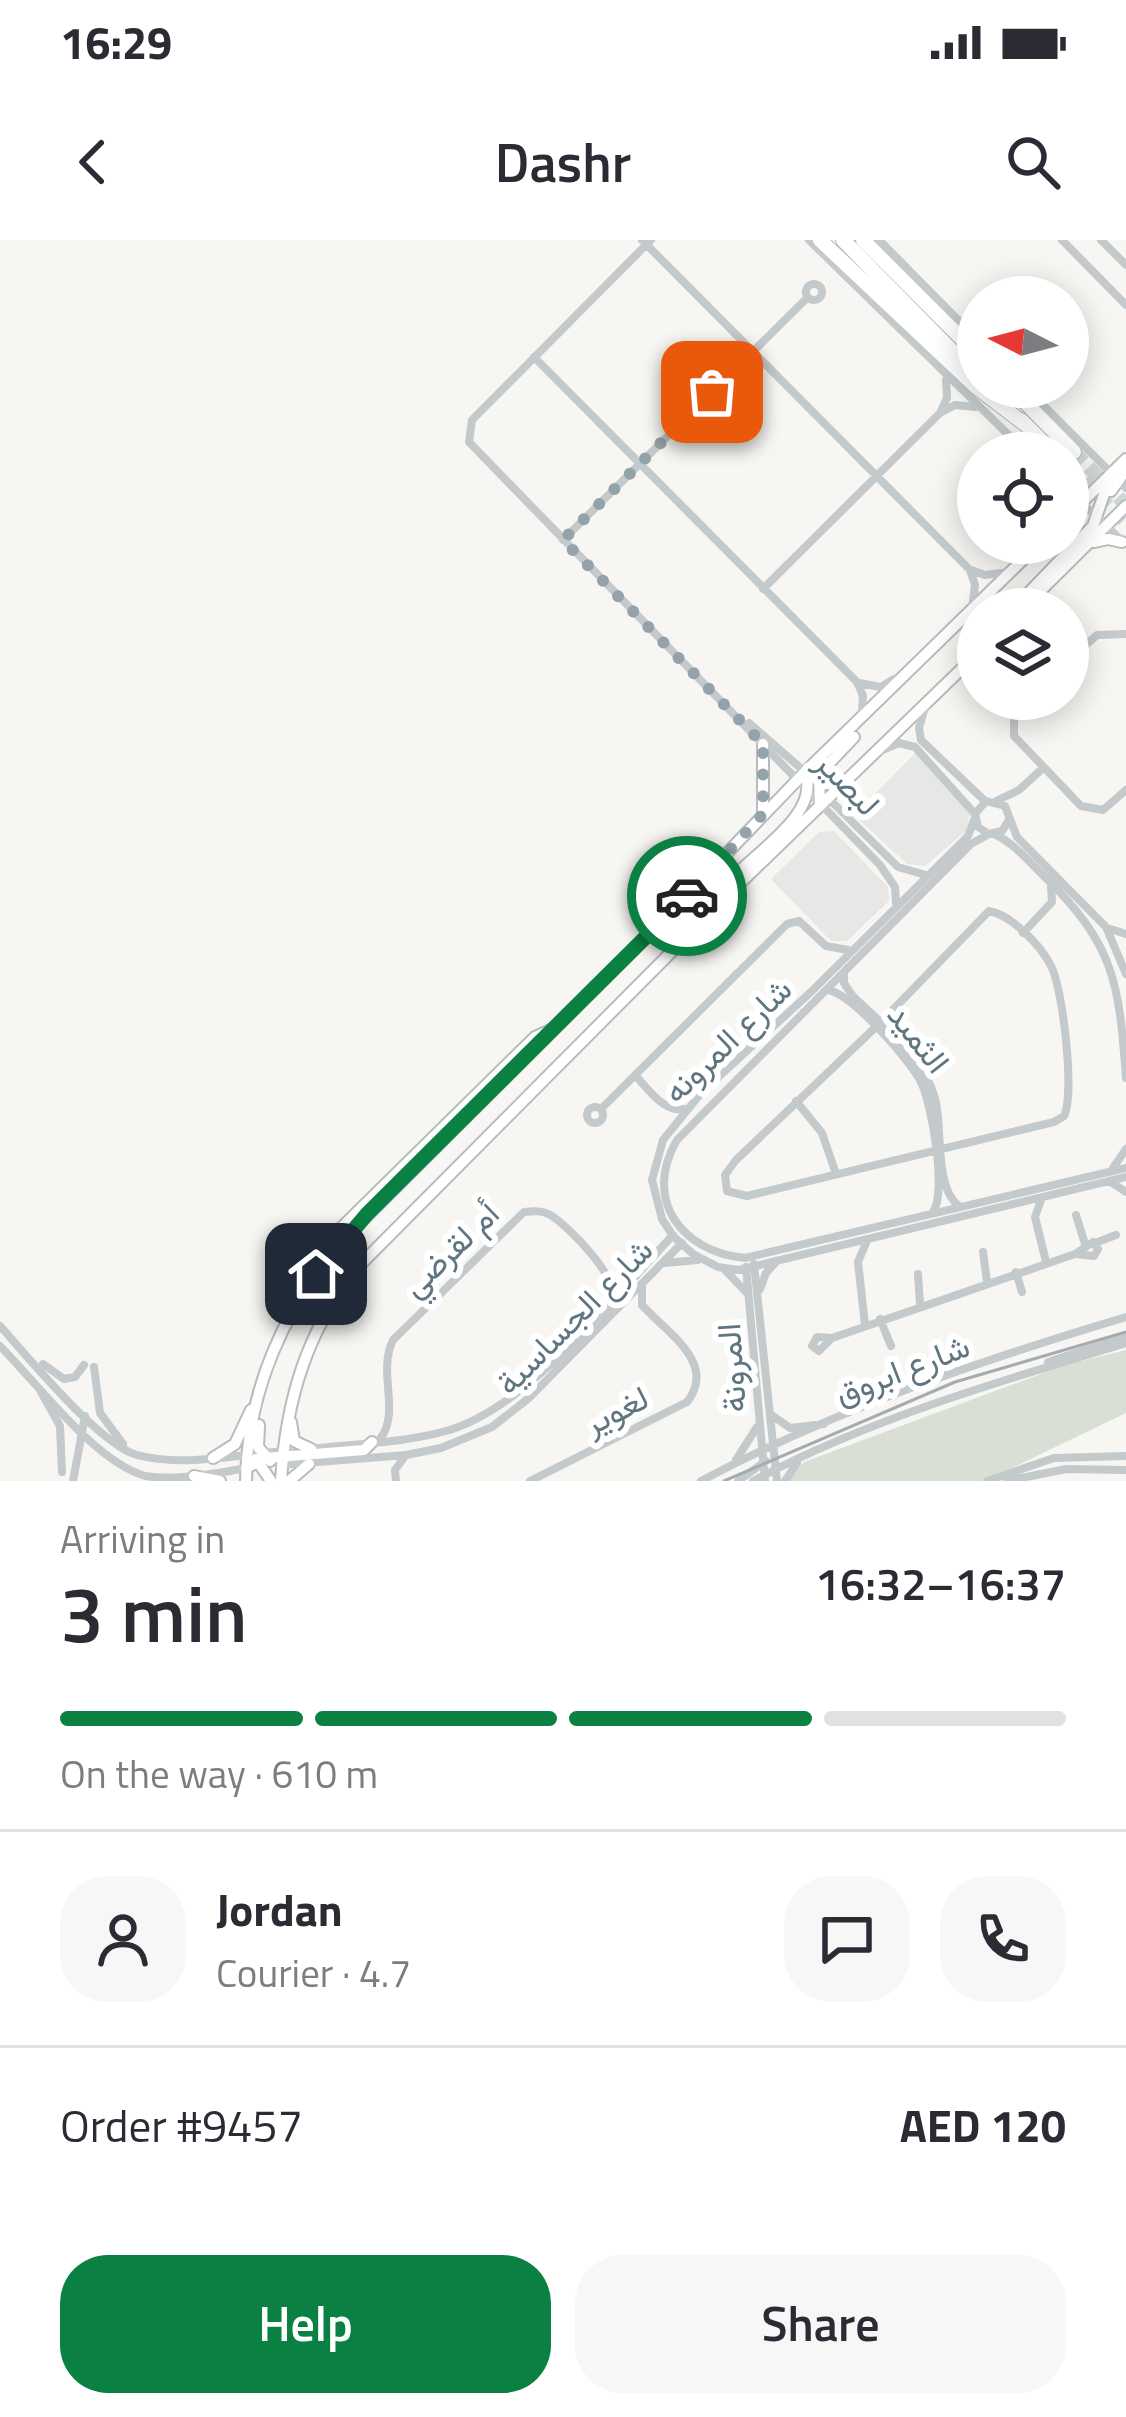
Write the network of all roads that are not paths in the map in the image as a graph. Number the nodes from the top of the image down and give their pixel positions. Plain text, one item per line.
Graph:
1 (809, 240) edge
2 (820, 240) edge
3 (843, 240) edge
4 (863, 240) edge
5 (879, 240) edge
6 (1062, 240) edge
7 (1101, 240) edge
8 (647, 242) edge
9 (1124, 262) edge
10 (808, 297) dead end
11 (1126, 304) edge
12 (957, 319) edge
13 (957, 334) edge
14 (753, 352) junction
15 (957, 356) edge
16 (534, 357) junction
17 (945, 376) junction
18 (957, 388) edge
19 (957, 405) edge
20 (977, 408) edge
21 (1009, 408) edge
22 (1031, 408) edge
23 (1046, 408) edge
24 (940, 412) junction
25 (1026, 425) junction
26 (1004, 432) edge
27 (1033, 432) edge
28 (1054, 432) edge
29 (1126, 459) edge
30 (640, 464) junction
31 (876, 476) junction
32 (1120, 478) edge
33 (1089, 498) edge
34 (1107, 498) junction
35 (1089, 501) edge
36 (1126, 505) edge
37 (1089, 509) edge
38 (1102, 521) junction
39 (563, 540) junction
40 (1089, 541) edge
41 (1124, 544) edge
42 (1089, 545) edge
43 (1018, 564) edge
44 (1068, 564) edge
45 (970, 570) junction
46 (1010, 572) junction
47 (975, 588) edge
48 (994, 588) edge
49 (1041, 588) edge
50 (1043, 588) edge
51 (763, 589) junction
52 (957, 624) edge
53 (1126, 634) edge
54 (1089, 642) edge
55 (914, 667) junction
56 (957, 674) edge
57 (857, 682) junction
58 (926, 706) junction
59 (738, 716) junction
60 (1014, 720) edge
61 (860, 721) junction
62 (763, 744) junction
63 (873, 753) junction
64 (1043, 768) junction
65 (801, 776) junction
66 (813, 789) junction
67 (1019, 790) junction
68 (1126, 790) edge
69 (991, 801) junction
70 (824, 802) junction
71 (763, 814) junction
72 (975, 816) junction
73 (1009, 818) junction
74 (992, 834) junction
75 (927, 875) junction
76 (1051, 883) junction
77 (733, 890) junction
78 (896, 904) junction
79 (1075, 909) junction
80 (1047, 910) junction
81 (1106, 927) junction
82 (1023, 933) junction
83 (1126, 939) edge
84 (826, 946) junction
85 (854, 947) junction
86 (1122, 958) junction
87 (830, 972) junction
88 (844, 972) junction
89 (1126, 974) edge
90 (827, 990) junction
91 (878, 1026) junction
92 (1125, 1068) edge
93 (635, 1075) junction
94 (796, 1101) junction
95 (665, 1106) junction
96 (692, 1106) junction
97 (601, 1109) dead end
98 (668, 1132) junction
99 (1126, 1149) edge
100 (939, 1150) junction
101 (1126, 1168) edge
102 (836, 1174) junction
103 (1108, 1176) junction
104 (1126, 1177) edge
105 (1126, 1192) edge
106 (1043, 1196) junction
107 (1010, 1203) junction
108 (961, 1207) junction
109 (930, 1214) junction
110 (1076, 1215) dead end
111 (662, 1219) junction
112 (1036, 1222) junction
113 (1116, 1234) dead end
114 (680, 1237) junction
115 (867, 1242) junction
116 (837, 1248) junction
117 (1096, 1248) junction
118 (660, 1250) junction
119 (983, 1252) dead end
120 (1075, 1254) junction
121 (704, 1260) junction
122 (778, 1260) junction
123 (858, 1262) junction
124 (1046, 1262) junction
125 (664, 1263) junction
126 (750, 1263) junction
127 (718, 1267) junction
128 (1016, 1272) junction
129 (609, 1274) junction
130 (917, 1274) dead end
131 (639, 1281) junction
132 (987, 1282) junction
133 (1022, 1292) dead end
134 (754, 1297) junction
135 (920, 1304) junction
136 (614, 1306) junction
137 (646, 1310) junction
138 (1125, 1317) edge
139 (880, 1319) junction
140 (866, 1325) junction
141 (0, 1326) edge
142 (832, 1338) dead end
143 (1123, 1343) edge
144 (0, 1346) edge
145 (891, 1346) dead end
146 (28, 1356) junction
147 (267, 1369) junction
148 (37, 1383) junction
149 (258, 1396) junction
150 (77, 1408) junction
151 (289, 1408) junction
152 (770, 1412) junction
153 (848, 1415) junction
154 (86, 1416) junction
155 (759, 1420) junction
156 (390, 1424) junction
157 (826, 1424) junction
158 (77, 1426) junction
159 (410, 1438) junction
160 (375, 1442) junction
161 (311, 1449) junction
162 (106, 1452) junction
163 (762, 1452) junction
164 (774, 1452) junction
165 (133, 1454) junction
166 (406, 1455) junction
167 (1126, 1456) edge
168 (212, 1457) junction
169 (283, 1458) junction
170 (372, 1459) junction
171 (800, 1460) junction
172 (255, 1463) edge
173 (309, 1464) junction
174 (733, 1464) junction
175 (75, 1468) junction
176 (776, 1469) junction
177 (1126, 1470) edge
178 (764, 1473) edge
179 (62, 1476) edge
180 (194, 1476) junction
181 (395, 1476) edge
182 (73, 1481) edge
183 (220, 1481) edge
184 (271, 1481) edge
185 (285, 1481) edge
186 (530, 1481) edge
187 (701, 1481) edge
188 (738, 1481) edge
189 (753, 1481) edge
190 (781, 1481) edge
191 (987, 1481) edge
192 (1007, 1481) edge

1 - 17 street
2 - 25 highway
3 - 15 highway
4 - 13 highway
5 - 12 street
6 - 11 street
7 - 9 street
8 - 14 street
8 - 16 street
10 - 14 street
14 - 30 street
14 - 31 street
16 - 30 street
16 - 39 street, لبصير
17 - 18 street
17 - 24 street
19 - 24 street
20 - 26 street
21 - 25 highway
22 - 28 highway
23 - 32 street
24 - 31 street
25 - 27 highway
29 - 32 main road
30 - 39 street
30 - 51 street
31 - 45 street
31 - 51 street
32 - 33 main road
32 - 34 main road
34 - 35 main road
34 - 36 main road
34 - 38 main road
36 - 38 main road
37 - 38 street
38 - 40 main road
38 - 41 street
38 - 49 main road
39 - 59 street, لبصير
41 - 42 main road
43 - 46 main road
44 - 50 main road
45 - 46 street
45 - 47 street
46 - 48 main road
51 - 57 street
52 - 55 main road
53 - 54 street
55 - 57 street
55 - 61 main road
55 - 66 main road
56 - 58 main road
57 - 61 street
58 - 63 main road
58 - 69 street
59 - 62 street, لبصير
59 - 65 street, لبصير
60 - 64 street
61 - 65 main road
62 - 65 street, لبصير
62 - 71 main road
63 - 70 main road
63 - 72 street
64 - 67 street
64 - 68 street
65 - 66 main road
65 - 71 main road
66 - 70 main road
66 - 77 main road
67 - 69 street
67 - 73 street
69 - 72 street
69 - 73 street
70 - 75 street, لبصير
70 - 77 main road
70 - 78 street, لبصير
71 - 147 main road
72 - 74 street
72 - 75 street, شارع المرونه
73 - 74 street
73 - 81 street
74 - 76 street
74 - 88 street, شارع المرونه
75 - 78 street, شارع المرونه
76 - 79 street
76 - 80 street
77 - 151 main road
78 - 85 street, شارع المرونه
79 - 80 street
79 - 92 street
80 - 82 street
81 - 83 street
81 - 86 street
82 - 91 street
82 - 100 street
83 - 86 street
84 - 85 street
84 - 87 street
84 - 93 street
85 - 87 street, شارع المرونه
86 - 89 street
87 - 96 street, شارع المرونه
88 - 90 street, شارع المرونه
88 - 91 street, الثميد
90 - 91 street, الثميد
90 - 114 street, شارع المرونه
91 - 94 street
91 - 100 street, الثميد
93 - 95 street
93 - 97 street
94 - 102 street
94 - 102 street
95 - 96 street
95 - 98 street
96 - 98 street, شارع المرونه
98 - 111 street, شارع المرونه
99 - 103 street
100 - 102 street
100 - 108 street, الثميد
100 - 109 street, الثميد
101 - 103 street, شارع المرونه
103 - 104 street, شارع المرونه
103 - 105 street
103 - 106 street, شارع المرونه
103 - 108 street, شارع المرونه
106 - 107 street, شارع المرونه
106 - 112 street
107 - 112 street
107 - 115 street, شارع المرونه
108 - 109 street, شارع المرونه
109 - 126 street, شارع المرونه
110 - 117 street
111 - 114 street, شارع المرونه
111 - 118 street
112 - 124 street
113 - 117 street
114 - 118 street, شارع الجساسية
114 - 121 street, شارع المرونه
114 - 125 street, شارع الجساسية
114 - 126 street
115 - 116 street, شارع المرونه
115 - 123 street
116 - 122 street, شارع المرونه
116 - 123 street
117 - 120 street
117 - 120 street
118 - 131 street, شارع الجساسية
119 - 132 street
120 - 124 street
121 - 125 street
121 - 127 street, شارع المرونه
122 - 126 street, شارع المرونه
122 - 134 street
123 - 140 street
124 - 128 street
125 - 131 street, شارع الجساسية
126 - 127 street, شارع المرونه
126 - 134 street, المرونة
127 - 134 street
128 - 132 street
128 - 133 street
129 - 131 street
129 - 136 street
129 - 156 street, أم لقرضي
130 - 135 street
131 - 136 street, شارع الجساسية
131 - 137 street
132 - 135 street
134 - 152 street, المرونة
134 - 155 street, المرونة
135 - 139 street
136 - 137 street
136 - 159 street, شارع الجساسية
136 - 166 street, شارع الجساسية
137 - 186 street, لغوير
138 - 153 street, شارع ابروق
139 - 140 street
139 - 145 street
140 - 142 street
141 - 146 street
143 - 171 street, شارع ابروق
144 - 148 street
146 - 150 street
146 - 165 street
147 - 149 main road
147 - 172 main road
148 - 158 street
148 - 179 street
149 - 168 main road
149 - 172 main road
150 - 154 street
150 - 158 street
151 - 161 main road
151 - 169 main road
152 - 157 street
152 - 164 street, المرونة
153 - 157 street, شارع ابروق
153 - 164 street
154 - 158 street
154 - 165 street
155 - 163 street, المرونة
155 - 174 street
156 - 159 street
156 - 160 street
157 - 164 street, شارع ابروق
158 - 162 street
158 - 175 street
158 - 179 street
159 - 160 street, شارع الجساسية
160 - 161 street, شارع الجساسية
160 - 169 main road
161 - 169 street, شارع الجساسية
162 - 175 street
162 - 180 street
163 - 164 street, شارع ابروق
163 - 174 street, شارع ابروق
163 - 178 street, المرونة
164 - 176 street, المرونة
164 - 178 street
165 - 168 street
166 - 170 street, شارع الجساسية
166 - 181 street
167 - 191 street
168 - 172 street
169 - 172 main road
169 - 173 street, شارع الجساسية
169 - 185 main road
170 - 173 street, شارع الجساسية
170 - 181 street
171 - 176 street, شارع ابروق
171 - 190 street
172 - 180 street
172 - 184 main road
173 - 185 main road
174 - 187 street, شارع ابروق
175 - 182 street
176 - 178 street, شارع ابروق
176 - 190 street, المرونة
177 - 192 street
178 - 188 street
178 - 189 street, شارع ابروق
180 - 183 main road

